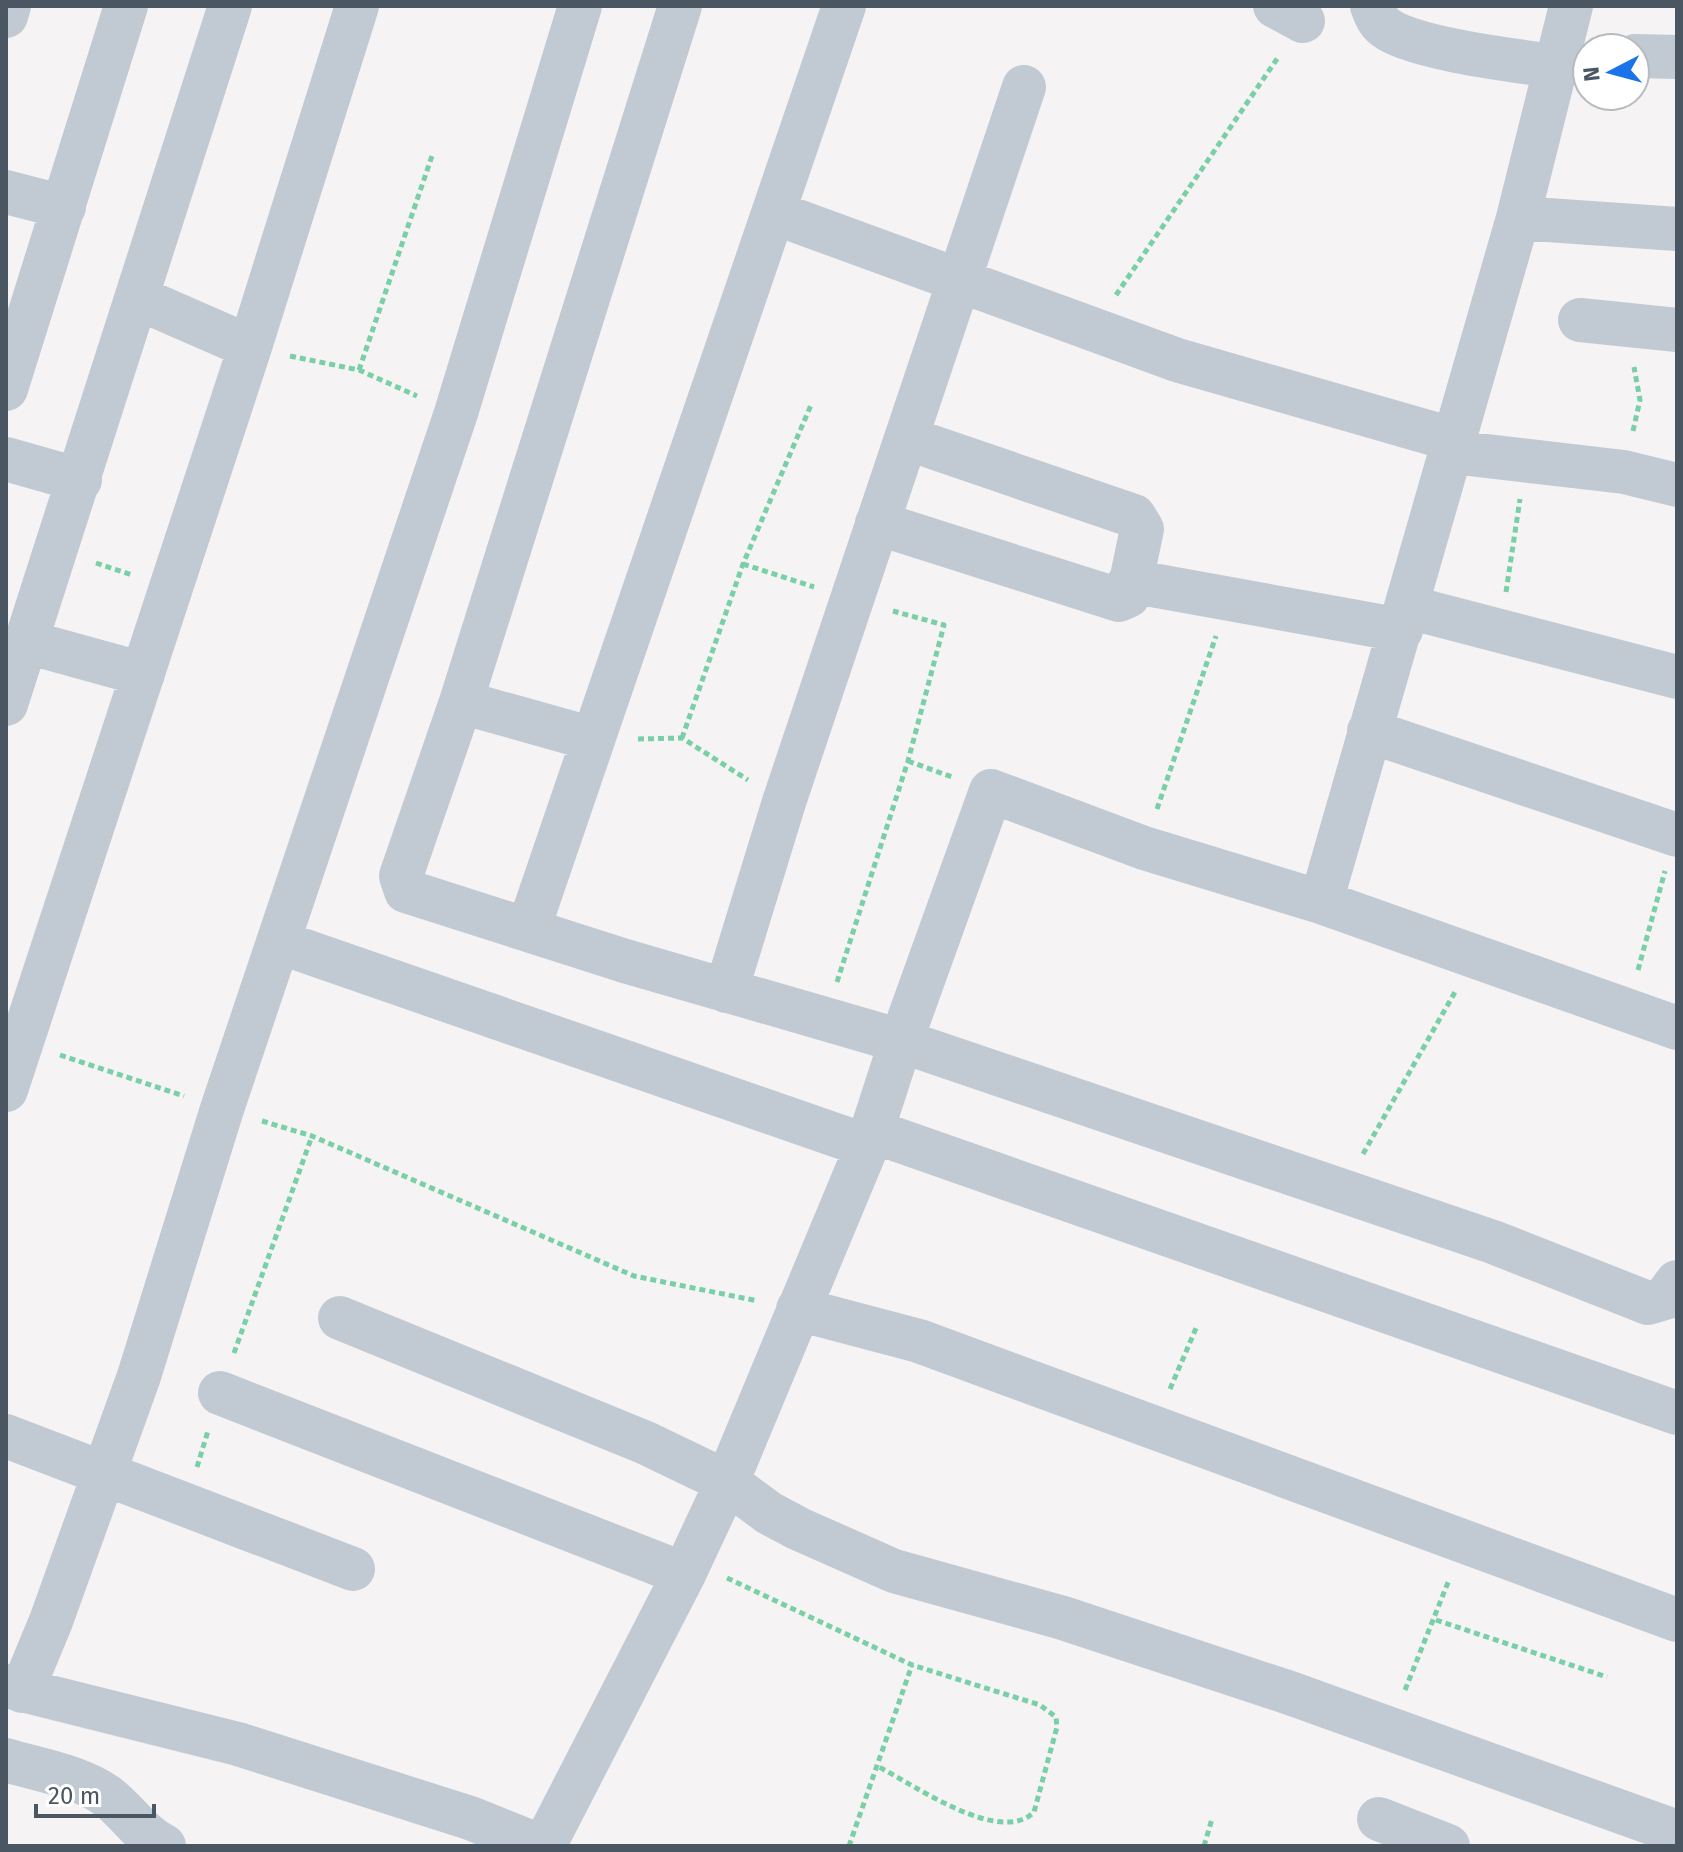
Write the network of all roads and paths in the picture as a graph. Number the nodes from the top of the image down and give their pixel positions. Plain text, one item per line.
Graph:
1 (9, 6) edge
2 (126, 6) edge
3 (230, 6) edge
4 (357, 6) edge
5 (580, 6) edge
6 (680, 6) edge
7 (844, 6) edge
8 (1372, 6) edge
9 (1571, 6) edge
10 (1289, 14) edge
11 (6, 16) edge
12 (1651, 56) edge
13 (1677, 57) edge
14 (1569, 59) edge
15 (1024, 87) dead end
16 (433, 153) dead end
17 (6, 192) edge
18 (64, 207) junction
19 (775, 213) junction
20 (1518, 218) junction
21 (1677, 229) edge
22 (960, 280) junction
23 (138, 298) junction
24 (1580, 320) dead end
25 (1656, 328) edge
26 (1092, 329) junction
27 (250, 347) junction
28 (359, 370) junction
29 (6, 389) edge
30 (811, 405) dead end
31 (456, 413) junction
32 (906, 438) junction
33 (1454, 446) junction
34 (6, 459) edge
35 (1526, 459) junction
36 (1624, 472) junction
37 (80, 480) junction
38 (1677, 485) edge
39 (877, 523) junction
40 (56, 551) junction
41 (743, 564) junction
42 (1130, 581) junction
43 (171, 588) junction
44 (1229, 598) junction
45 (853, 599) junction
46 (1404, 618) junction
47 (1500, 632) junction
48 (27, 642) junction
49 (143, 674) junction
50 (1677, 677) edge
51 (461, 702) junction
52 (6, 704) edge
53 (1369, 731) junction
54 (593, 739) junction
55 (784, 802) junction
56 (1676, 834) edge
57 (1144, 848) junction
58 (1321, 902) junction
59 (528, 930) junction
60 (279, 942) junction
61 (1474, 959) junction
62 (726, 991) junction
63 (1627, 1013) junction
64 (823, 1019) junction
65 (1677, 1028) edge
66 (901, 1041) junction
67 (21, 1042) junction
68 (6, 1090) edge
69 (222, 1109) junction
70 (312, 1136) junction
71 (870, 1138) junction
72 (1341, 1193) junction
73 (1677, 1282) edge
74 (798, 1309) junction
75 (340, 1318) dead end
76 (1197, 1326) dead end
77 (220, 1393) junction
78 (1677, 1413) edge
79 (1153, 1426) junction
80 (6, 1436) edge
81 (104, 1474) junction
82 (727, 1482) junction
83 (185, 1504) junction
84 (687, 1568) junction
85 (353, 1569) dead end
86 (1677, 1620) edge
87 (912, 1665) junction
88 (1607, 1677) dead end
89 (14, 1689) edge
90 (1389, 1728) junction
91 (6, 1760) edge
92 (879, 1767) junction
93 (1212, 1819) dead end
94 (1379, 1819) dead end
95 (1677, 1832) edge
96 (164, 1846) edge
97 (542, 1846) edge
98 (849, 1846) edge
99 (1204, 1846) edge
100 (1448, 1846) edge

1 - 11 street
2 - 18 street
3 - 23 street
4 - 27 street
5 - 31 street
6 - 51 street
7 - 19 street
8 - 14 street
9 - 14 street
10 - 26 path
12 - 13 street
14 - 20 street
15 - 22 street
16 - 28 path
17 - 18 street
18 - 29 street
19 - 22 street
19 - 54 street
20 - 21 street
20 - 33 street
22 - 26 street
22 - 32 street
23 - 27 street
23 - 37 street
24 - 25 street
25 - 36 path
26 - 33 street
27 - 28 path
27 - 43 street
28 - 31 path
30 - 41 path
31 - 60 street
32 - 39 street
32 - 42 street
33 - 35 street
33 - 46 street
34 - 37 street
35 - 36 street
35 - 47 path
36 - 38 street
37 - 40 street
39 - 42 street
39 - 45 street
40 - 43 path
40 - 48 street
41 - 45 path
41 - 55 path
42 - 44 street
43 - 49 street
44 - 46 street
44 - 57 path
45 - 55 street
45 - 64 path
46 - 47 street
46 - 53 street
47 - 50 street
48 - 49 street
48 - 52 street
49 - 67 street
51 - 54 street
51 - 59 street
53 - 56 street
53 - 58 street
54 - 59 street
55 - 62 street
56 - 63 path
57 - 58 street
57 - 66 street
58 - 61 street
59 - 62 street
60 - 69 street
60 - 71 street
61 - 63 street
61 - 72 path
62 - 64 street
63 - 65 street
64 - 66 street
66 - 71 street
66 - 72 street
67 - 68 street
67 - 69 path
69 - 70 path
69 - 81 street
70 - 74 path
70 - 77 path
71 - 74 street
71 - 78 street
72 - 73 street
74 - 79 street
74 - 82 street
75 - 82 street
76 - 79 path
77 - 83 path
77 - 84 street
79 - 86 street
80 - 81 street
81 - 83 street
81 - 89 street
82 - 84 street
82 - 90 street
83 - 85 street
84 - 87 path
84 - 97 street
87 - 92 path
87 - 92 path
88 - 90 path
89 - 97 street
90 - 95 street
91 - 96 street
92 - 98 path
93 - 99 path
94 - 100 street

